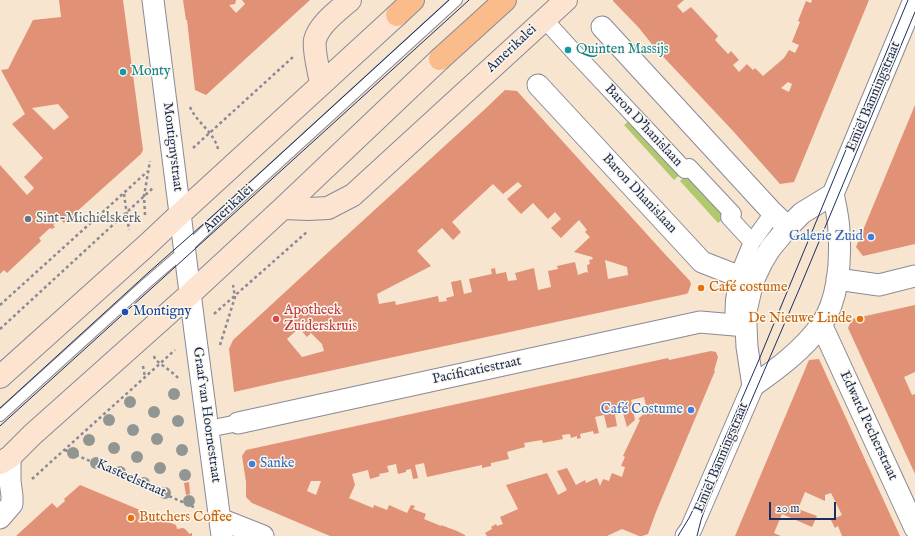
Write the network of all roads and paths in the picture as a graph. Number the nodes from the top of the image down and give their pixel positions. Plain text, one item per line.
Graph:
1 (153, 0) edge
2 (350, 0) edge
3 (413, 0) edge
4 (458, 0) edge
5 (505, 0) edge
6 (566, 0) edge
7 (914, 0) edge
8 (397, 15) joint
9 (544, 19) junction
10 (602, 28) dead end
11 (295, 56) dead end
12 (440, 59) joint
13 (321, 83) junction
14 (538, 85) dead end
15 (209, 133) dead end
16 (172, 149) junction
17 (124, 193) junction
18 (834, 194) junction
19 (144, 196) dead end
20 (283, 208) junction
21 (127, 212) junction
22 (180, 213) junction
23 (781, 220) junction
24 (129, 230) dead end
25 (752, 242) junction
26 (185, 250) junction
27 (915, 276) edge
28 (746, 279) junction
29 (837, 279) junction
30 (190, 294) junction
31 (0, 305) edge
32 (821, 324) junction
33 (739, 326) junction
34 (0, 329) edge
35 (160, 364) dead end
36 (0, 377) edge
37 (752, 386) junction
38 (0, 416) edge
39 (238, 423) joint
40 (208, 429) junction
41 (65, 450) junction
42 (5, 460) edge
43 (12, 496) junction
44 (0, 518) edge
45 (221, 528) edge
46 (915, 528) edge
47 (689, 534) edge
48 (263, 536) edge

1 - 16 street, Montignystraat
2 - 13 main road
3 - 8 highway
4 - 26 lane, Amerikalei
5 - 12 highway
6 - 9 main road, Amerikalei
7 - 18 street, Emiel Banningstraat
8 - 13 main road
9 - 20 main road, Amerikalei
9 - 25 street, Baron D'hanislaan
10 - 23 street
11 - 15 path
12 - 20 main road
13 - 22 main road
14 - 28 street, Baron Dhanislaan
16 - 17 path
16 - 22 street, Montignystraat
17 - 21 path
17 - 31 path
18 - 23 street, Emiel Banningstraat
18 - 29 street, Emiel Banningstraat
19 - 21 path
20 - 30 main road
21 - 24 path
21 - 34 path
22 - 26 street, Montignystraat
22 - 36 main road
23 - 25 street
23 - 28 street, Emiel Banningstraat
25 - 28 street
26 - 30 street, Montignystraat
26 - 38 lane, Amerikalei
27 - 29 street
28 - 33 street, Emiel Banningstraat
29 - 32 street, Emiel Banningstraat
30 - 40 street, Graaf van Hoornestraat
30 - 42 main road
32 - 37 street, Emiel Banningstraat
32 - 46 street, Edward Pecherstraat
33 - 37 street, Emiel Banningstraat
33 - 39 street, Pacificatiestraat
35 - 41 path
37 - 47 street, Emiel Banningstraat
39 - 40 street, Pacificatiestraat
40 - 45 street, Graaf van Hoornestraat
41 - 43 path
41 - 45 path, Kasteelstraat
42 - 43 street
43 - 44 street
45 - 48 street

